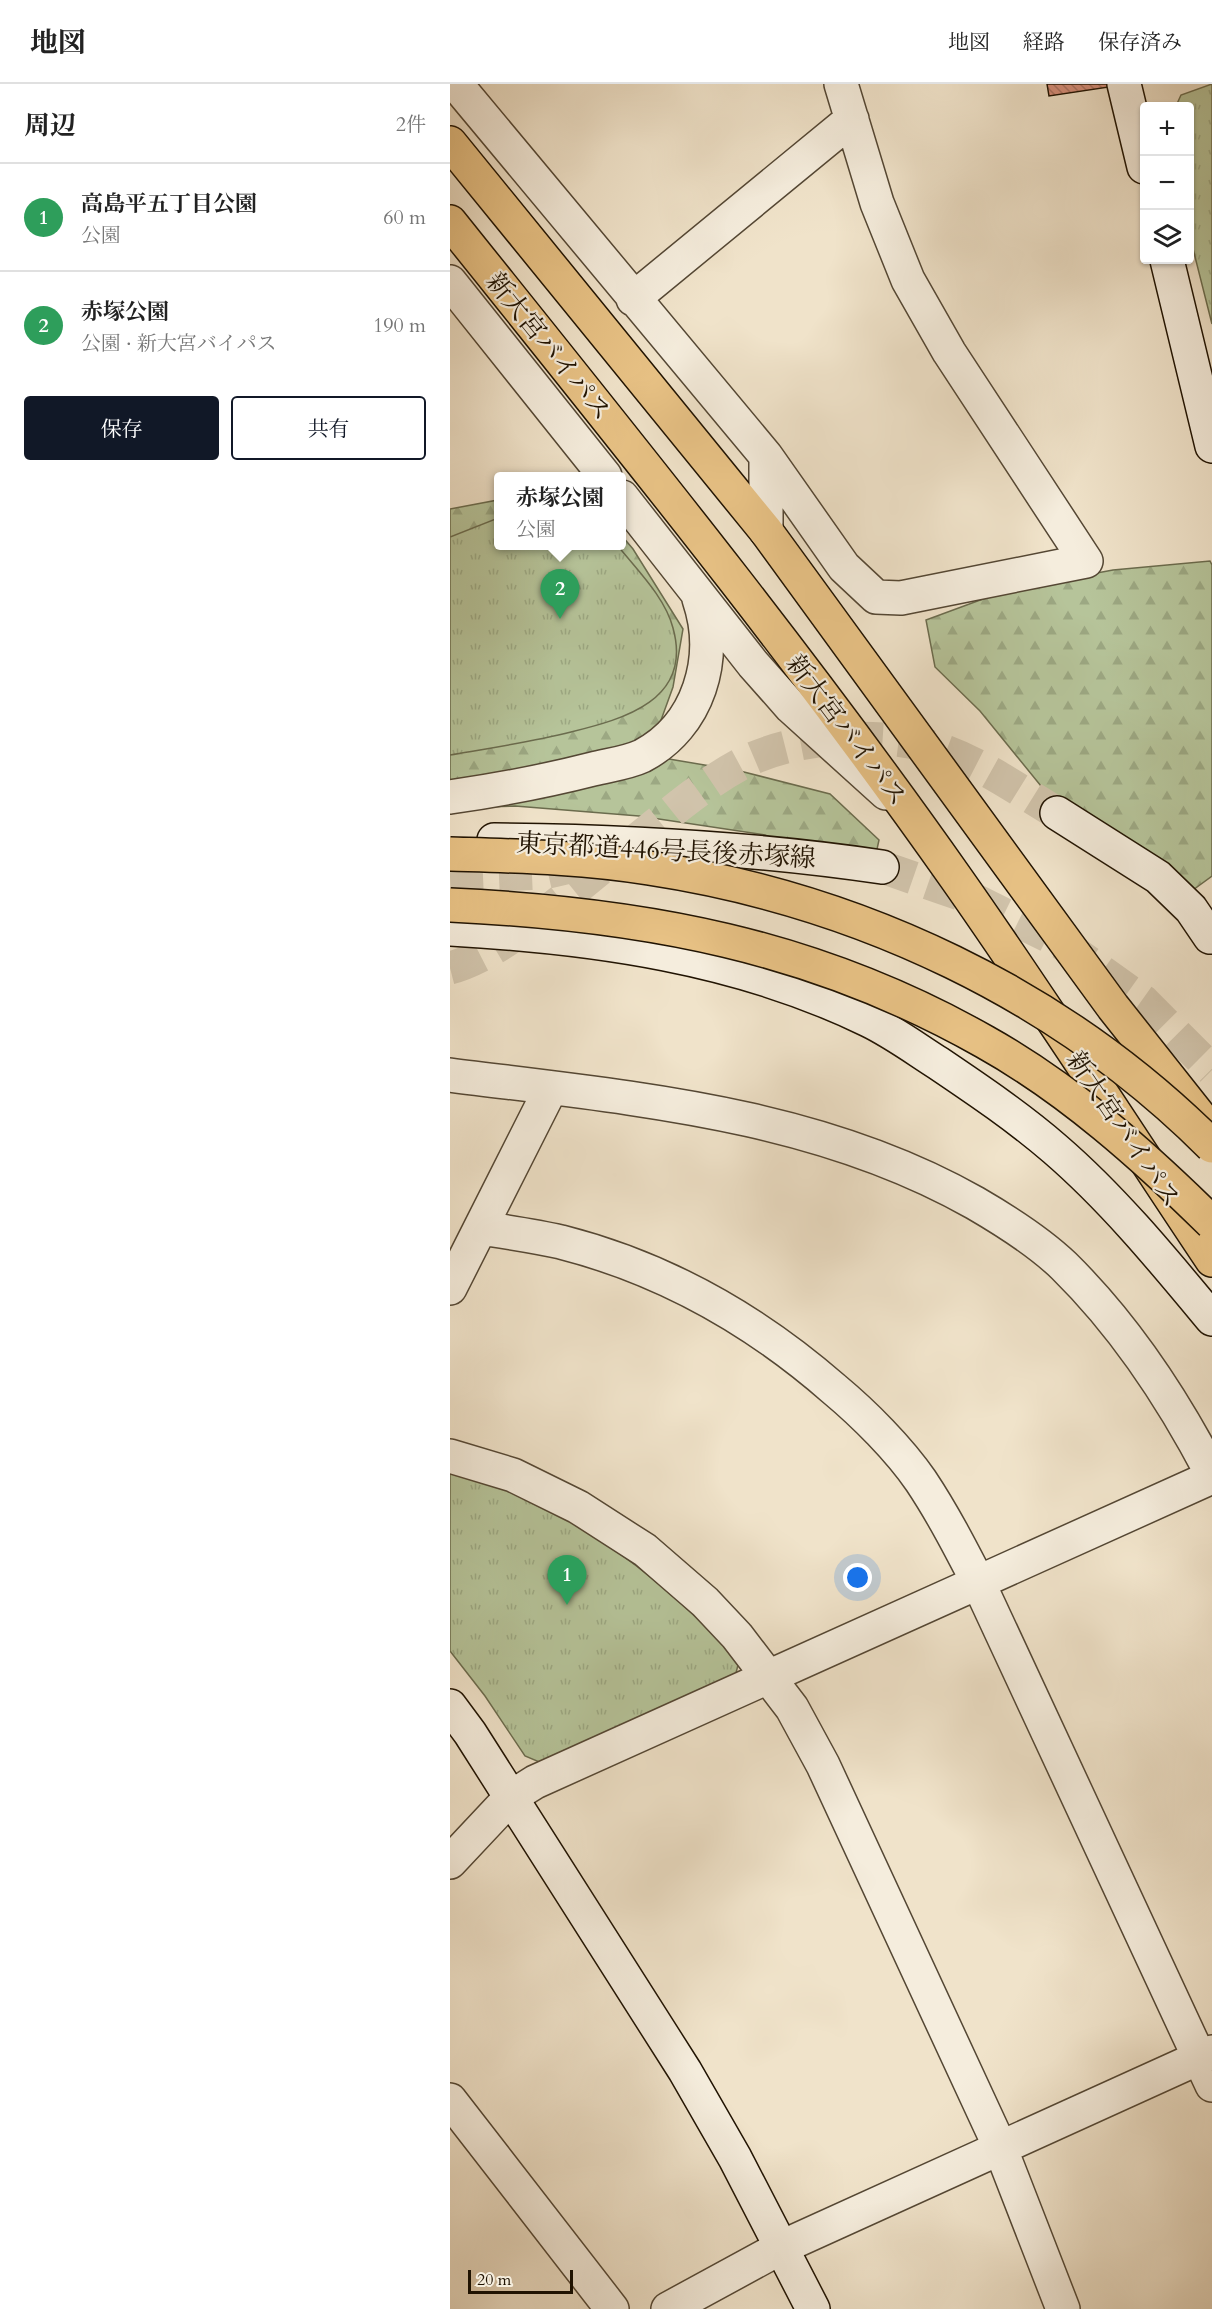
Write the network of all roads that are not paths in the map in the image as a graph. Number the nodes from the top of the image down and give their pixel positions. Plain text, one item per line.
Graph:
1 (456, 84) edge
2 (841, 84) edge
3 (1124, 84) edge
4 (852, 119) junction
5 (450, 143) edge
6 (1141, 156) edge
7 (450, 222) edge
8 (1168, 264) edge
9 (453, 292) edge
10 (633, 299) junction
11 (1212, 446) edge
12 (766, 456) junction
13 (601, 472) edge
14 (626, 503) edge
15 (766, 531) junction
16 (697, 592) junction
17 (450, 797) edge
18 (908, 812) junction
19 (1057, 813) tunnel mouth
20 (450, 840) edge
21 (450, 854) edge
22 (882, 867) tunnel mouth
23 (450, 905) edge
24 (450, 929) edge
25 (1211, 937) edge
26 (450, 1075) edge
27 (551, 1088) junction
28 (1212, 1132) edge
29 (1212, 1146) edge
30 (1212, 1223) edge
31 (481, 1228) junction
32 (1212, 1260) edge
33 (450, 1288) edge
34 (1212, 1319) edge
35 (450, 1456) edge
36 (1212, 1475) edge
37 (979, 1584) junction
38 (768, 1675) junction
39 (450, 1706) edge
40 (511, 1797) junction
41 (450, 1862) edge
42 (1208, 2064) edge
43 (450, 2100) edge
44 (1000, 2147) junction
45 (782, 2247) junction
46 (612, 2309) edge
47 (668, 2309) edge
48 (813, 2309) edge
49 (1063, 2309) edge

1 - 10 street
2 - 4 street
3 - 6 street
4 - 10 street
4 - 12 street
5 - 15 highway, 新大宮バイパス
7 - 18 highway, 新大宮バイパス
8 - 11 street
9 - 13 street
10 - 12 street
12 - 15 street
14 - 16 street
15 - 28 highway, 新大宮バイパス
16 - 17 street
16 - 18 street
18 - 32 highway, 新大宮バイパス
19 - 25 street
20 - 22 street, 東京都道446号長後赤塚線
21 - 29 highway, bridge
23 - 30 highway, bridge
24 - 34 street
26 - 27 street
27 - 31 street
27 - 36 street
31 - 33 street
31 - 37 street
35 - 38 street
36 - 37 street
37 - 38 street
37 - 42 street
38 - 40 street
38 - 44 street
39 - 40 street
40 - 41 street
40 - 45 street
42 - 44 street
43 - 46 street
44 - 45 street
44 - 49 street
45 - 47 street
45 - 48 street

